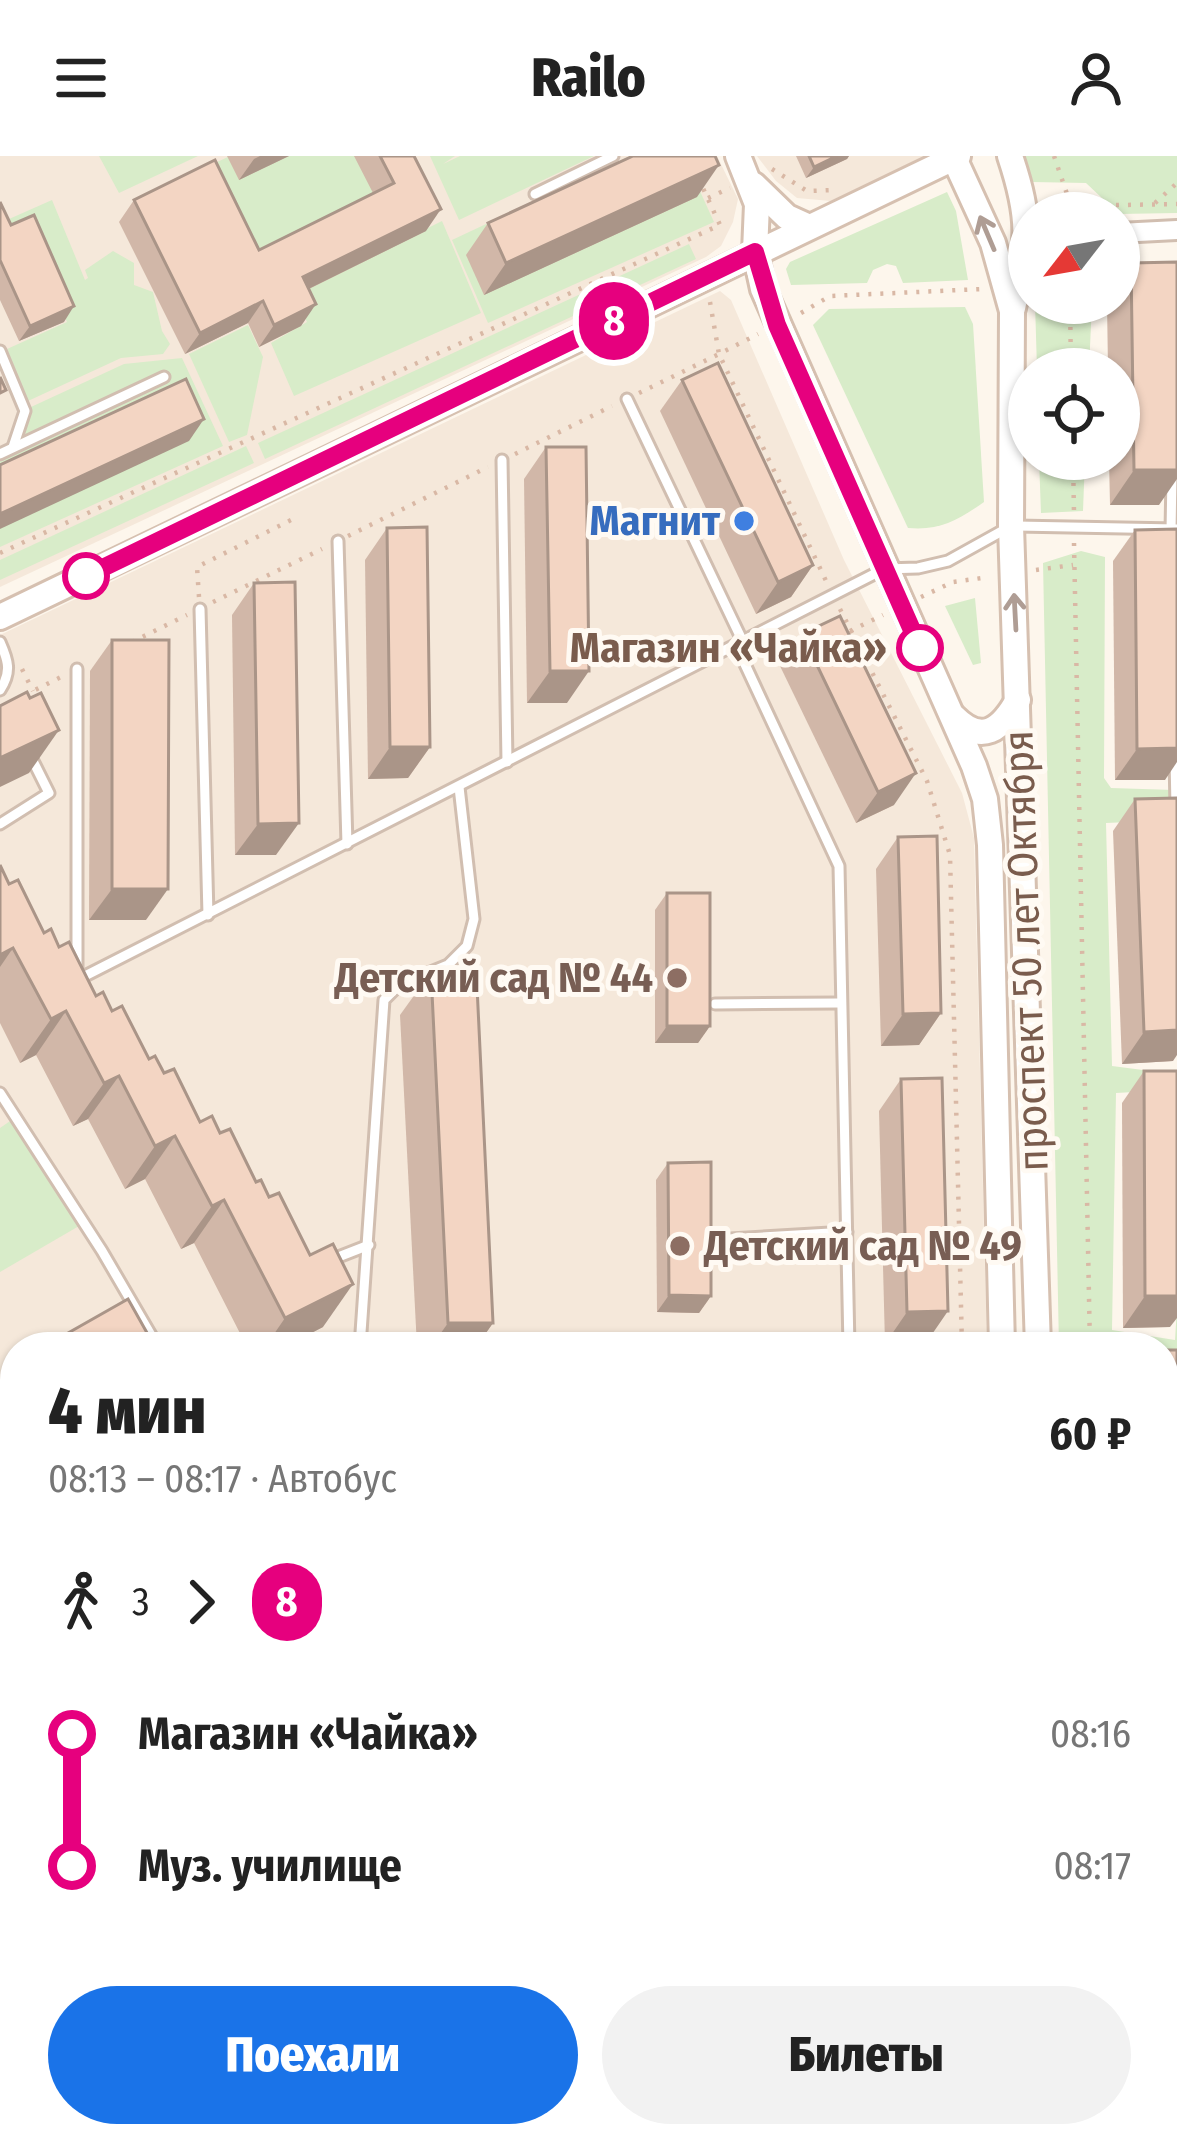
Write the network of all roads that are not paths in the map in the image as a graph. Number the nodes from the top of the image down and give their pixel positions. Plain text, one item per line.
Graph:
1 (614, 156) edge
2 (1010, 156) edge
3 (956, 157) edge
4 (752, 167) edge
5 (1023, 192) edge
6 (535, 194) dead end
7 (809, 227) junction
8 (1177, 230) edge
9 (1140, 231) edge
10 (755, 252) junction
11 (1008, 296) edge
12 (1009, 324) edge
13 (0, 351) edge
14 (164, 377) dead end
15 (627, 399) road end
16 (12, 448) junction
17 (0, 454) edge
18 (502, 460) road end
19 (1173, 460) edge
20 (1011, 526) junction
21 (1174, 529) edge
22 (338, 541) road end
23 (1171, 551) edge
24 (884, 569) junction
25 (200, 608) road end
26 (0, 617) edge
27 (0, 641) edge
28 (740, 644) junction
29 (77, 669) road end
30 (2, 696) edge
31 (1019, 699) junction
32 (952, 716) junction
33 (22, 740) edge
34 (1175, 753) edge
35 (508, 762) junction
36 (459, 787) junction
37 (1177, 820) edge
38 (0, 824) edge
39 (347, 844) junction
40 (208, 915) junction
41 (77, 980) junction
42 (62, 989) edge
43 (839, 1003) junction
44 (715, 1004) edge
45 (0, 1093) edge
46 (847, 1232) junction
47 (713, 1240) edge
48 (369, 1245) junction
49 (314, 1268) edge
50 (149, 1332) edge
51 (362, 1332) edge
52 (849, 1332) edge
53 (1002, 1332) edge
54 (1038, 1332) edge

1 - 6 lane
2 - 5 main road
3 - 7 main road
11 -> 3 main road, проспект 50 лет Октября
4 - 7 main road
4 - 10 main road, проспект 50 лет Октября
7 - 10 main road
8 - 9 street
10 - 24 main road, проспект 50 лет Октября
10 - 26 main road
12 - 20 main road, проспект 50 лет Октября
13 - 16 lane
14 - 16 lane
15 - 28 lane
16 - 17 lane
18 - 35 lane
19 - 21 lane
20 - 21 lane
20 - 24 lane
31 -> 20 main road, проспект 50 лет Октября
21 - 23 lane
22 - 39 lane
24 - 28 lane
24 - 32 main road, проспект 50 лет Октября
25 - 40 lane
27 - 30 lane
28 - 35 lane
28 - 43 lane
29 - 41 lane
31 - 32 main road, проспект 50 лет Октября
31 - 54 main road, проспект 50 лет Октября
32 - 53 main road, проспект 50 лет Октября
33 - 38 lane
34 - 37 lane
35 - 36 lane
36 - 39 lane
36 - 48 lane
39 - 40 lane
40 - 41 lane
41 - 42 lane
43 - 44 lane
43 - 46 lane
45 - 50 lane
46 - 47 lane
46 - 52 lane
48 - 49 lane
48 - 51 lane

